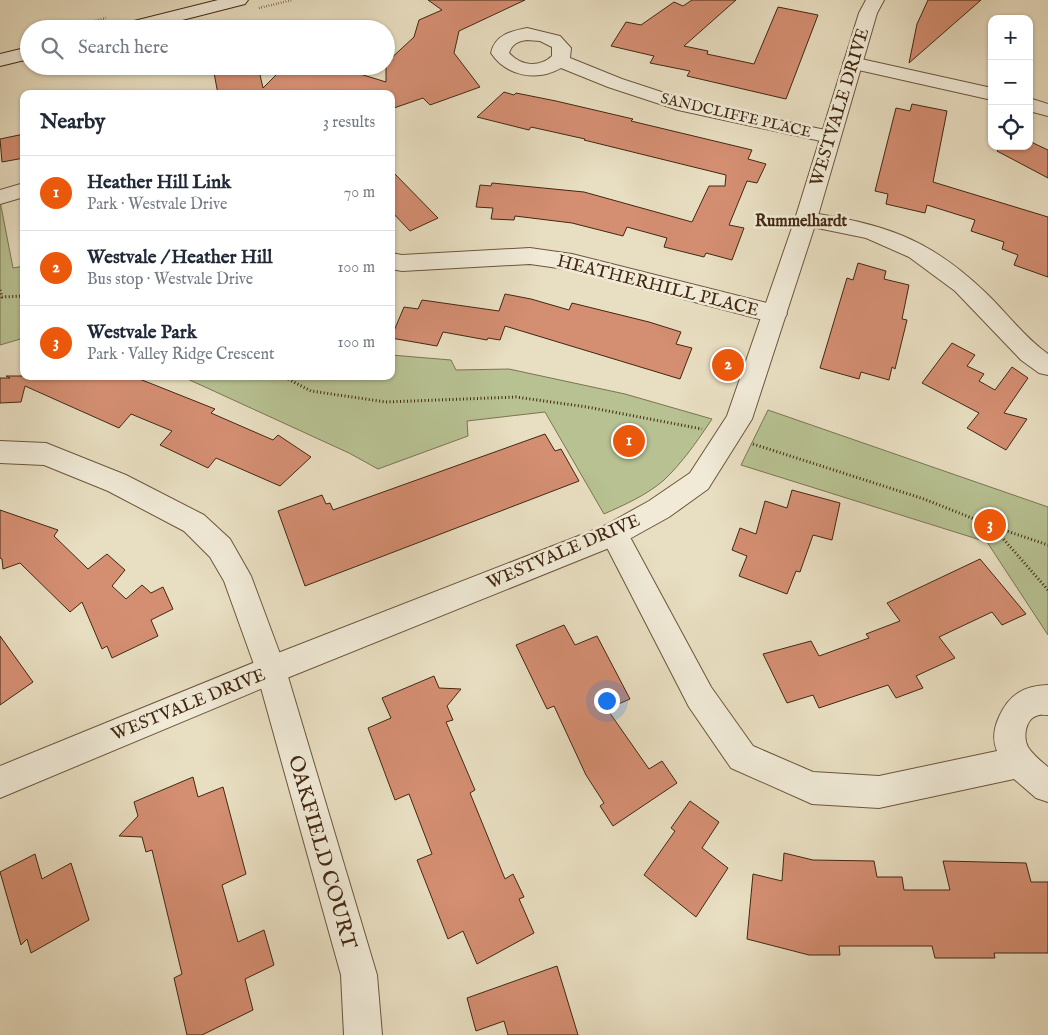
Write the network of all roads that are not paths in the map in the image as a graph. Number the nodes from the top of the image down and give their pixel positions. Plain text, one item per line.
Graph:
1 (239, 0) edge
2 (875, 0) edge
3 (160, 20) edge
4 (20, 55) edge
5 (0, 60) edge
6 (558, 60) dead end
7 (852, 63) junction
8 (988, 93) edge
9 (1032, 105) edge
10 (1048, 110) edge
11 (830, 137) junction
12 (20, 191) edge
13 (0, 197) edge
14 (806, 219) junction
15 (395, 261) edge
16 (774, 314) junction
17 (1048, 366) edge
18 (0, 452) edge
19 (614, 534) junction
20 (271, 670) junction
21 (1048, 700) edge
22 (1019, 762) junction
23 (0, 782) edge
24 (1048, 786) edge
25 (363, 1035) edge

1 - 3 street
2 - 7 street, WESTVALE DRIVE
4 - 5 street
6 - 11 street, SANDCLIFFE PLACE
7 - 8 street
7 - 11 street, WESTVALE DRIVE
9 - 10 street
11 - 14 street, WESTVALE DRIVE
12 - 13 street
14 - 16 street, WESTVALE DRIVE
14 - 17 street
15 - 16 street, HEATHERHILL PLACE
16 - 19 street, WESTVALE DRIVE
18 - 20 street, OAKFIELD COURT
19 - 20 street, WESTVALE DRIVE
19 - 22 street
20 - 23 street, WESTVALE DRIVE
20 - 25 street, OAKFIELD COURT
21 - 22 street
22 - 24 street

